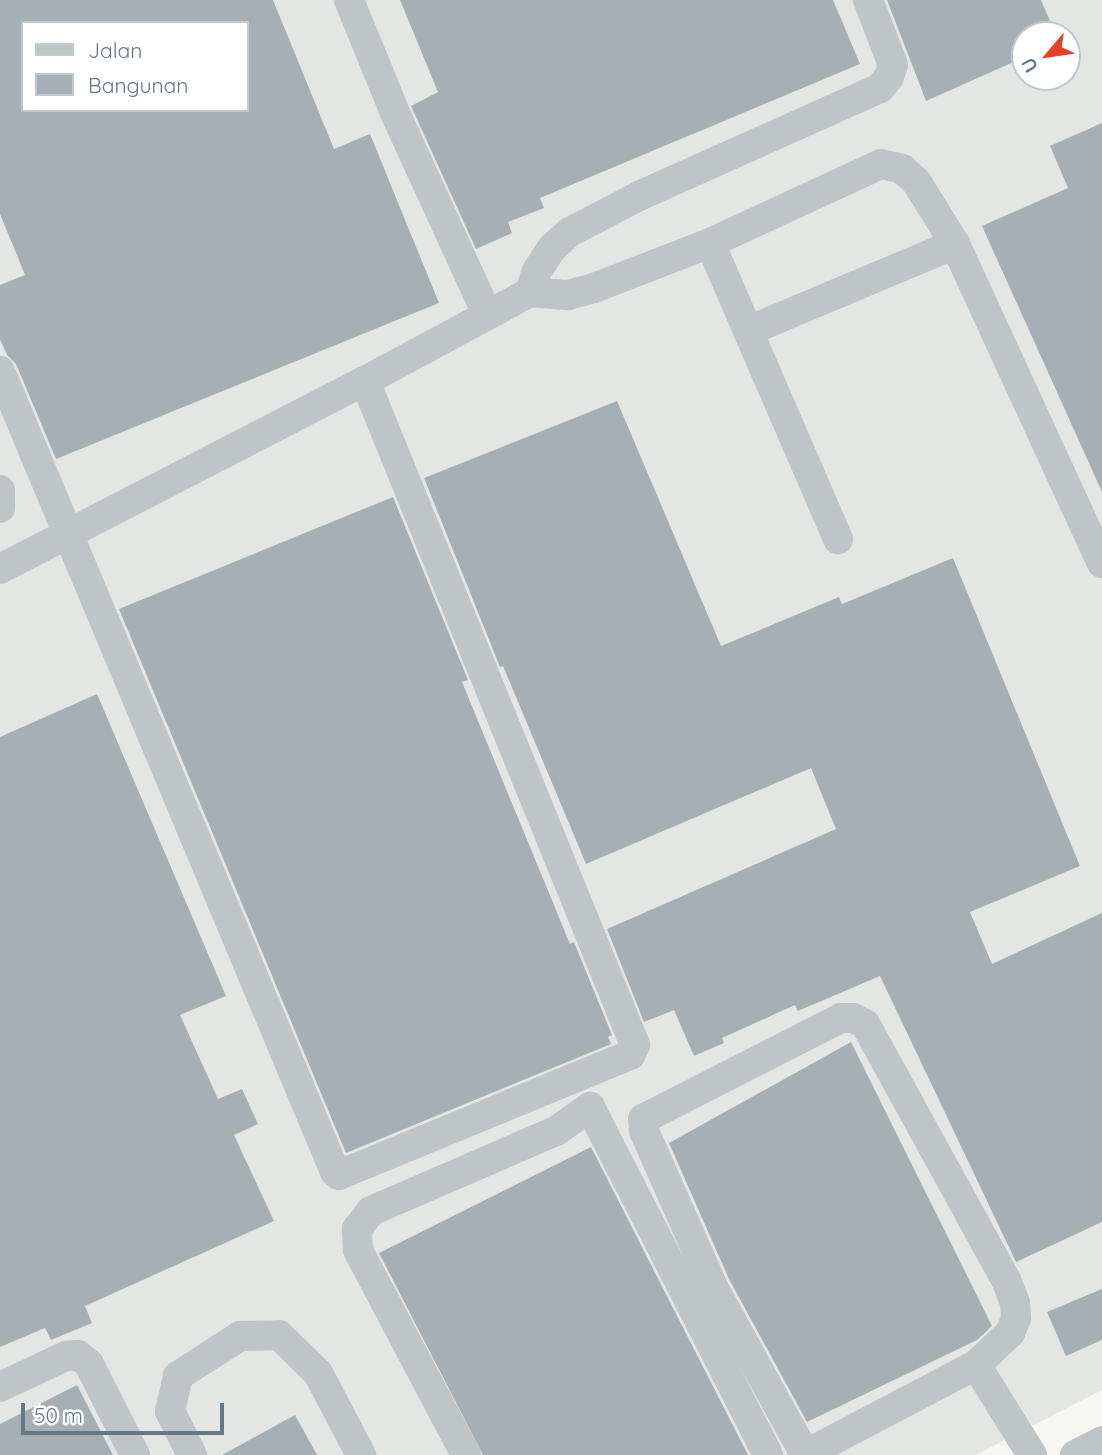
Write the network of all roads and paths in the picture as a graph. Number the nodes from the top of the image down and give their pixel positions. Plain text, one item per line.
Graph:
1 (349, 0) edge
2 (868, 0) edge
3 (710, 243) junction
4 (955, 244) junction
5 (530, 292) junction
6 (487, 314) junction
7 (748, 331) junction
8 (0, 371) edge
9 (365, 381) junction
10 (0, 489) edge
11 (0, 508) edge
12 (68, 532) junction
13 (838, 540) dead end
14 (1102, 563) edge
15 (0, 569) edge
16 (976, 1365) junction
17 (0, 1387) edge
18 (1102, 1441) edge
19 (135, 1455) edge
20 (192, 1455) edge
21 (360, 1455) edge
22 (466, 1455) edge
23 (768, 1455) edge
24 (1032, 1455) edge
25 (1074, 1455) edge

1 - 6 lane
2 - 5 lane
3 - 4 lane
3 - 5 lane
3 - 7 lane
4 - 7 lane
4 - 14 lane
5 - 6 lane
6 - 9 lane
7 - 13 lane
8 - 12 lane
9 - 12 lane
9 - 12 lane
10 - 11 lane
12 - 15 lane
16 - 16 lane
16 - 24 lane
17 - 19 lane
18 - 25 lane
20 - 21 lane
22 - 23 lane

